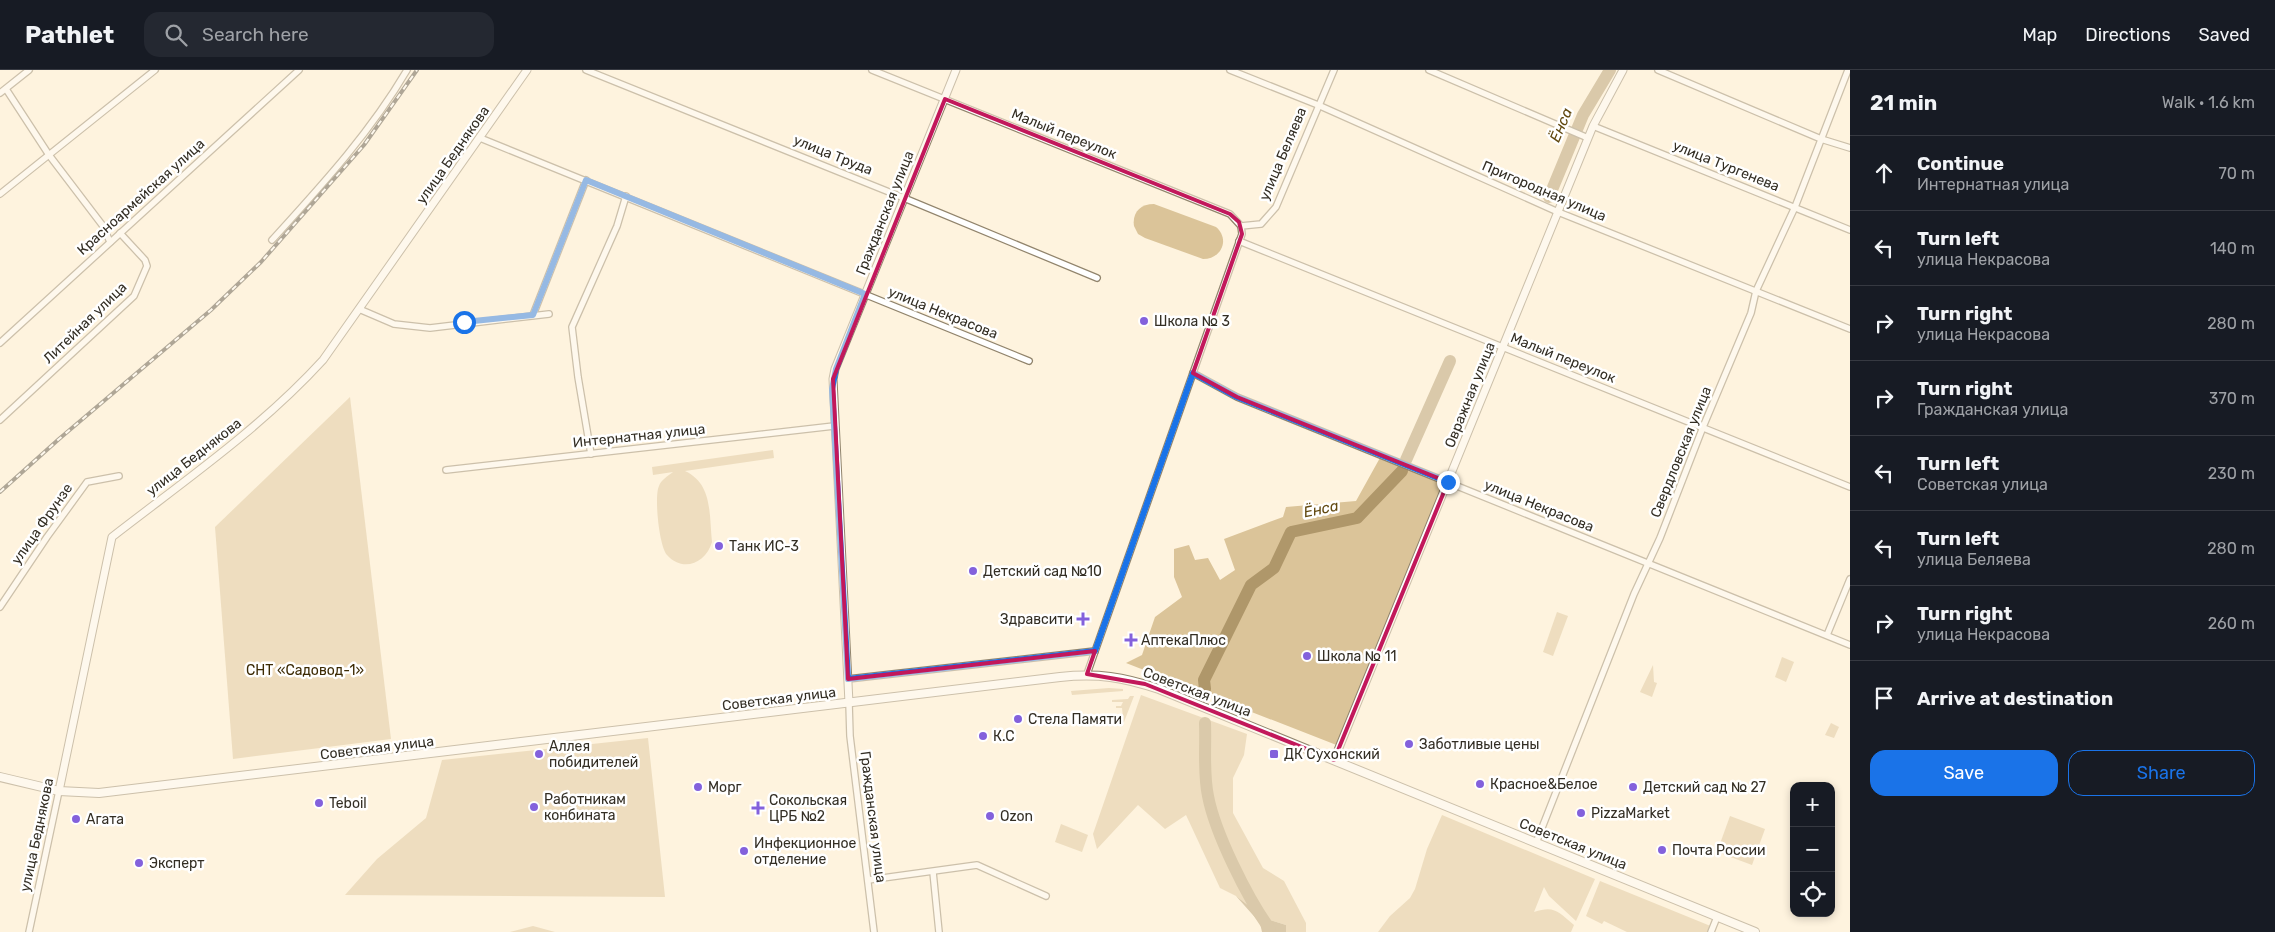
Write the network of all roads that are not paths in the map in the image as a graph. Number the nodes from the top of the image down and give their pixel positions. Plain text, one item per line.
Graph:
1 (29, 70) edge
2 (155, 70) edge
3 (299, 70) edge
4 (407, 70) edge
5 (527, 70) edge
6 (586, 70) edge
7 (872, 70) edge
8 (956, 70) edge
9 (1230, 70) edge
10 (1334, 70) edge
11 (1429, 70) edge
12 (1624, 70) edge
13 (1658, 70) edge
14 (1848, 70) edge
15 (6, 89) junction
16 (0, 93) edge
17 (945, 99) junction
18 (1318, 105) junction
19 (1593, 126) junction
20 (480, 138) junction
21 (1588, 138) junction
22 (1821, 139) junction
23 (1850, 148) edge
24 (49, 155) junction
25 (586, 180) junction
26 (0, 194) edge
27 (626, 196) junction
28 (904, 198) junction
29 (1795, 207) junction
30 (1558, 212) junction
31 (1241, 226) junction
32 (1850, 230) edge
33 (120, 233) junction
34 (272, 240) dead end
35 (1239, 241) junction
36 (110, 242) junction
37 (1097, 278) dead end
38 (1756, 291) junction
39 (865, 294) junction
40 (359, 309) junction
41 (549, 314) dead end
42 (533, 315) junction
43 (1850, 329) edge
44 (0, 343) edge
45 (1503, 348) junction
46 (1029, 361) dead end
47 (1193, 373) junction
48 (0, 420) edge
49 (834, 426) junction
50 (1703, 427) junction
51 (591, 454) junction
52 (446, 470) dead end
53 (119, 476) dead end
54 (1448, 482) junction
55 (1850, 487) edge
56 (1648, 563) junction
57 (1850, 579) edge
58 (0, 607) edge
59 (1827, 635) junction
60 (1850, 645) edge
61 (1095, 651) junction
62 (1087, 674) junction
63 (848, 679) junction
64 (849, 703) junction
65 (1334, 760) junction
66 (0, 777) edge
67 (59, 791) junction
68 (1536, 843) junction
69 (933, 872) junction
70 (868, 880) junction
71 (1046, 896) dead end
72 (1717, 917) junction
73 (29, 932) edge
74 (874, 932) edge
75 (938, 932) edge
76 (1711, 932) edge
77 (1755, 932) edge

1 - 15 street
2 - 24 street
3 - 33 street, Красноармейская улица
4 - 34 street
5 - 20 street, улица Беднякова
6 - 28 street, улица Труда
7 - 17 street, Малый переулок
8 - 17 street, Гражданская улица
9 - 18 street, Пригородная улица
10 - 18 street, улица Беляева
11 - 21 street
12 - 19 street, Овражная улица
13 - 22 street
14 - 22 street, Свердловская улица
15 - 16 street
15 - 24 street
17 - 28 street, Гражданская улица
17 - 31 street, Малый переулок
18 - 30 street, Пригородная улица
18 - 31 street, улица Беляева
19 - 21 street, Овражная улица
19 - 29 street, улица Тургенева
20 - 25 street, улица Некрасова
20 - 40 street, улица Беднякова
21 - 30 street, Овражная улица
22 - 23 street
22 - 29 street, Свердловская улица
24 - 26 street
24 - 36 street
25 - 27 street, улица Некрасова
25 - 42 street
27 - 39 street, улица Некрасова
27 - 51 street
28 - 37 street, улица Труда
28 - 39 street, Гражданская улица
29 - 32 street, улица Тургенева
29 - 38 street, Свердловская улица
30 - 38 street, Пригородная улица
30 - 45 street, Овражная улица
31 - 35 street
33 - 36 street, Красноармейская улица
33 - 48 street, Литейная улица
35 - 45 street, Малый переулок
35 - 47 street
36 - 44 street, Красноармейская улица
38 - 43 street, Пригородная улица
38 - 50 street, Свердловская улица
39 - 46 street, улица Некрасова
39 - 49 street, Гражданская улица
40 - 42 street
40 - 67 street, улица Беднякова
41 - 42 street
45 - 50 street, Малый переулок
45 - 54 street, Овражная улица
47 - 54 street, улица Некрасова
47 - 61 street
49 - 51 street, Интернатная улица
49 - 63 street, Гражданская улица
50 - 55 street, Малый переулок
50 - 56 street, Свердловская улица
51 - 52 street, Интернатная улица
53 - 58 street, улица Фрунзе
54 - 56 street, улица Некрасова
54 - 65 street, Овражная улица
56 - 59 street, улица Некрасова
56 - 68 street, Свердловская улица
57 - 59 street
59 - 60 street, улица Некрасова
61 - 62 street
61 - 63 street, Советская улица
62 - 64 main road, Советская улица
62 - 65 main road, Советская улица
63 - 64 street, Гражданская улица
64 - 67 main road, Советская улица
64 - 70 street, Гражданская улица
65 - 68 main road, Советская улица
66 - 67 main road, Советская улица
67 - 73 street, улица Беднякова
68 - 72 main road, Советская улица
69 - 70 street
69 - 71 street
69 - 75 street
70 - 74 street, Гражданская улица
72 - 76 street
72 - 77 main road, Советская улица

